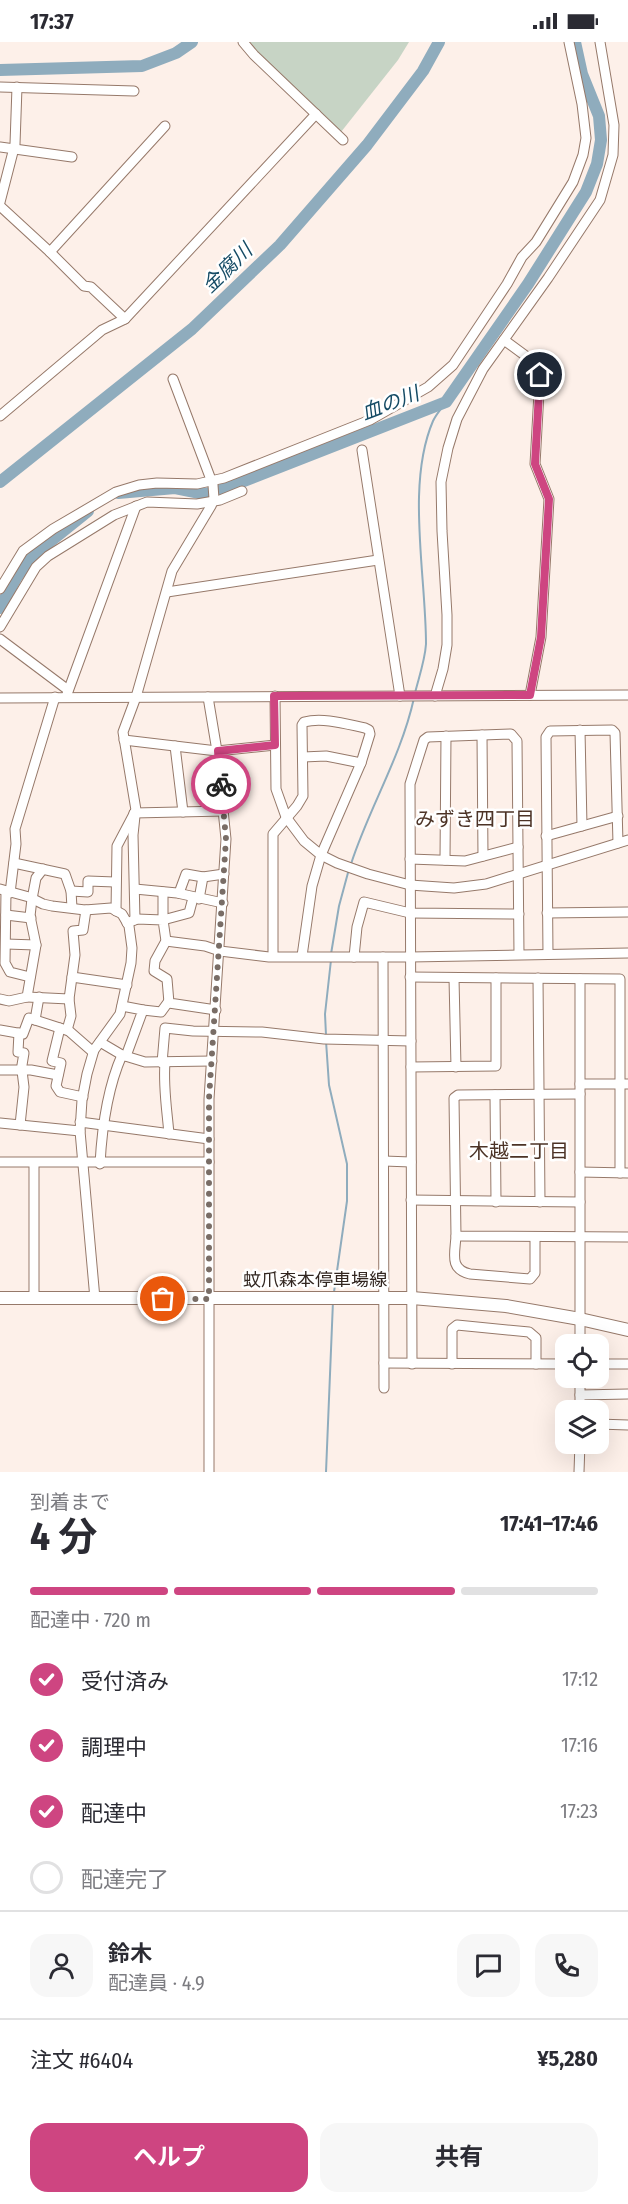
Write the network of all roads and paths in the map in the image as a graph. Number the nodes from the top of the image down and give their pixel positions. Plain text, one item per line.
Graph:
1 (243, 42) edge
2 (569, 42) edge
3 (600, 42) edge
4 (0, 87) edge
5 (17, 87) junction
6 (134, 92) dead end
7 (316, 114) junction
8 (165, 126) dead end
9 (343, 140) dead end
10 (0, 147) edge
11 (13, 149) junction
12 (72, 157) dead end
13 (0, 204) edge
14 (50, 252) junction
15 (126, 319) junction
16 (504, 340) junction
17 (173, 378) dead end
18 (0, 416) edge
19 (362, 450) dead end
20 (213, 483) junction
21 (242, 491) dead end
22 (214, 500) junction
23 (136, 506) junction
24 (378, 560) junction
25 (0, 589) edge
26 (167, 592) junction
27 (0, 627) edge
28 (0, 639) edge
29 (67, 694) junction
30 (530, 695) junction
31 (628, 695) edge
32 (274, 696) junction
33 (403, 696) junction
34 (435, 696) junction
35 (55, 697) junction
36 (136, 697) junction
37 (208, 697) junction
38 (0, 698) edge
39 (580, 730) junction
40 (482, 735) junction
41 (446, 736) junction
42 (124, 740) junction
43 (275, 745) junction
44 (176, 746) junction
45 (218, 751) junction
46 (303, 757) junction
47 (361, 763) junction
48 (224, 811) junction
49 (183, 812) junction
50 (135, 813) junction
51 (618, 816) junction
52 (286, 817) junction
53 (582, 826) junction
54 (546, 836) junction
55 (623, 841) edge
56 (518, 847) junction
57 (321, 855) junction
58 (483, 856) junction
59 (410, 859) junction
60 (446, 860) junction
61 (14, 863) junction
62 (546, 865) junction
63 (43, 869) junction
64 (224, 874) junction
65 (518, 874) junction
66 (203, 877) junction
67 (115, 882) junction
68 (410, 885) junction
69 (135, 889) junction
70 (5, 891) edge
71 (71, 891) junction
72 (163, 892) junction
73 (179, 893) junction
74 (196, 898) junction
75 (32, 899) junction
76 (223, 903) junction
77 (72, 908) junction
78 (86, 910) junction
79 (116, 911) junction
80 (628, 912) edge
81 (410, 913) junction
82 (547, 913) junction
83 (519, 914) junction
84 (6, 915) junction
85 (31, 918) junction
86 (163, 920) junction
87 (131, 921) junction
88 (166, 941) junction
89 (6, 944) junction
90 (36, 945) junction
91 (220, 951) junction
92 (628, 953) edge
93 (519, 954) junction
94 (548, 954) junction
95 (273, 956) junction
96 (302, 956) junction
97 (354, 957) junction
98 (383, 957) junction
99 (410, 957) junction
100 (72, 976) junction
101 (30, 977) junction
102 (410, 977) junction
103 (454, 978) junction
104 (496, 978) junction
105 (538, 978) junction
106 (580, 978) junction
107 (127, 985) junction
108 (27, 997) junction
109 (39, 998) junction
110 (0, 999) edge
111 (69, 999) junction
112 (169, 1001) junction
113 (122, 1006) junction
114 (143, 1010) junction
115 (216, 1010) junction
116 (161, 1012) junction
117 (35, 1020) junction
118 (165, 1028) junction
119 (64, 1029) junction
120 (0, 1030) edge
121 (214, 1030) junction
122 (19, 1033) junction
123 (383, 1041) junction
124 (411, 1041) junction
125 (100, 1042) junction
126 (93, 1052) junction
127 (124, 1056) junction
128 (212, 1061) junction
129 (163, 1063) junction
130 (456, 1066) junction
131 (411, 1067) junction
132 (0, 1070) edge
133 (22, 1071) junction
134 (58, 1076) junction
135 (624, 1083) edge
136 (580, 1089) junction
137 (538, 1094) junction
138 (495, 1095) junction
139 (82, 1097) junction
140 (0, 1123) edge
141 (20, 1125) junction
142 (103, 1125) junction
143 (80, 1127) junction
144 (169, 1134) junction
145 (209, 1139) junction
146 (384, 1161) junction
147 (0, 1162) edge
148 (209, 1162) junction
149 (411, 1162) junction
150 (34, 1163) junction
151 (84, 1164) junction
152 (100, 1164) junction
153 (580, 1172) junction
154 (624, 1173) edge
155 (411, 1200) junction
156 (456, 1201) junction
157 (496, 1202) junction
158 (540, 1202) junction
159 (580, 1202) junction
160 (580, 1235) junction
161 (456, 1236) junction
162 (628, 1236) edge
163 (535, 1237) junction
164 (0, 1298) edge
165 (34, 1298) junction
166 (384, 1298) junction
167 (412, 1298) junction
168 (95, 1299) junction
169 (209, 1299) junction
170 (580, 1319) junction
171 (628, 1330) edge
172 (580, 1334) edge
173 (384, 1363) junction
174 (412, 1364) junction
175 (452, 1364) junction
176 (536, 1364) junction
177 (555, 1364) edge
178 (609, 1364) edge
179 (628, 1364) edge
180 (384, 1388) dead end
181 (580, 1388) edge
182 (628, 1394) edge
183 (580, 1395) junction
184 (580, 1400) edge
185 (609, 1424) edge
186 (628, 1425) edge
187 (579, 1454) edge
188 (209, 1472) edge
189 (579, 1472) edge

1 - 7 street
2 - 20 street
3 - 16 street
4 - 5 street
5 - 6 street
5 - 11 street
7 - 9 street
7 - 15 street
8 - 14 street
10 - 11 street
11 - 12 street
11 - 13 street
13 - 14 street
14 - 15 street
15 - 18 street
16 - 30 street
16 - 34 street
17 - 20 street
19 - 24 street
20 - 22 street
20 - 25 street
21 - 22 street
22 - 23 street
22 - 26 street
23 - 27 street
23 - 29 street
24 - 26 street
24 - 33 street
26 - 36 street
28 - 29 street
29 - 35 street
29 - 36 street
30 - 31 street
30 - 34 street
32 - 33 street
32 - 37 street
32 - 43 street
33 - 34 street
35 - 38 street
35 - 61 street
36 - 37 street
36 - 42 street
37 - 45 street
39 - 51 street
39 - 53 street
39 - 54 street
40 - 41 street
40 - 56 street
40 - 58 street
41 - 59 street
41 - 60 street
42 - 44 street
42 - 50 street
43 - 45 street
43 - 52 street
44 - 45 street
44 - 49 street
45 - 48 street
46 - 47 street
46 - 47 street
46 - 52 street
47 - 57 street
48 - 49 street
48 - 64 street
49 - 50 street
50 - 67 street
50 - 69 street
51 - 53 street
51 - 55 street
52 - 57 street
52 - 95 street
53 - 54 street
54 - 62 street
55 - 62 street
56 - 58 street
56 - 65 street
57 - 68 street
57 - 96 street
58 - 60 street
59 - 60 street
59 - 68 street
61 - 63 street
61 - 70 street
62 - 65 street
62 - 82 street
63 - 71 street
63 - 75 street
64 - 66 street
64 - 76 street
65 - 68 street
65 - 83 street
66 - 73 street
66 - 74 street
67 - 71 street
67 - 79 street
68 - 81 street
69 - 72 street
69 - 87 street
70 - 75 street
70 - 84 street
71 - 77 street
72 - 73 street
72 - 86 street
73 - 74 street
74 - 76 street
74 - 86 street
75 - 77 street
75 - 85 street
76 - 91 street
77 - 78 street
78 - 79 street
78 - 100 street
79 - 87 street
80 - 82 street
81 - 83 street
81 - 97 street
81 - 99 street
82 - 94 street
83 - 93 street
84 - 85 street
84 - 89 street
85 - 90 street
86 - 87 street
86 - 88 street
87 - 107 street
88 - 91 street
88 - 112 street
89 - 90 street
89 - 101 street
90 - 101 street
91 - 95 street
91 - 115 street
92 - 94 street
93 - 94 street
93 - 99 street
95 - 96 street
96 - 97 street
97 - 98 street
98 - 99 street
98 - 123 street
99 - 102 street
100 - 107 street
100 - 111 street
101 - 108 street
102 - 103 street
102 - 124 street
103 - 104 street
103 - 130 street
104 - 105 street
104 - 130 street
105 - 106 street
105 - 137 street
106 - 135 street
106 - 136 street
107 - 113 street
108 - 109 street
108 - 110 street
109 - 111 street
109 - 117 street
111 - 119 street
112 - 115 street
112 - 116 street
113 - 114 street
113 - 125 street
114 - 116 street
114 - 127 street
115 - 121 street
116 - 118 street
117 - 119 street
117 - 122 street
118 - 121 street
118 - 129 street
119 - 126 street
119 - 134 street
120 - 122 street
121 - 123 street
121 - 128 street
122 - 133 street
123 - 124 street
123 - 146 street
124 - 131 street
125 - 126 street
125 - 127 street
126 - 139 street
127 - 129 street
127 - 142 street
128 - 129 street
128 - 145 street
129 - 144 street
130 - 131 street
131 - 149 street
132 - 133 street
133 - 134 street
133 - 141 street
134 - 139 street
135 - 136 street
135 - 154 street
136 - 137 street
136 - 153 street
137 - 138 street
137 - 158 street
138 - 156 street
138 - 157 street
139 - 143 street
140 - 141 street
141 - 143 street
142 - 143 street
142 - 144 street
142 - 152 street
143 - 151 street
144 - 145 street
145 - 148 street
146 - 149 street
146 - 166 street
147 - 150 street
148 - 152 street
148 - 169 street
149 - 155 street
150 - 151 street
150 - 165 street
151 - 152 street
151 - 168 street
153 - 154 street
153 - 159 street
155 - 156 street
155 - 167 street
156 - 157 street
156 - 161 street
157 - 158 street
158 - 159 street
159 - 160 street
160 - 162 street
160 - 163 street
160 - 170 street
161 - 163 street
161 - 163 street
164 - 165 main road, 蚊爪森本停車場線
165 - 168 main road, 蚊爪森本停車場線
166 - 167 main road, 蚊爪森本停車場線
166 - 169 main road, 蚊爪森本停車場線
166 - 173 street
167 - 170 main road, 蚊爪森本停車場線
167 - 174 street
168 - 169 main road, 蚊爪森本停車場線
169 - 188 street
170 - 171 main road, 蚊爪森本停車場線
170 - 172 street
173 - 174 street
173 - 180 street
174 - 175 street
175 - 176 street
175 - 176 street
176 - 177 street
178 - 179 street
181 - 183 street
182 - 183 street
183 - 184 street
185 - 186 street
187 - 189 street

